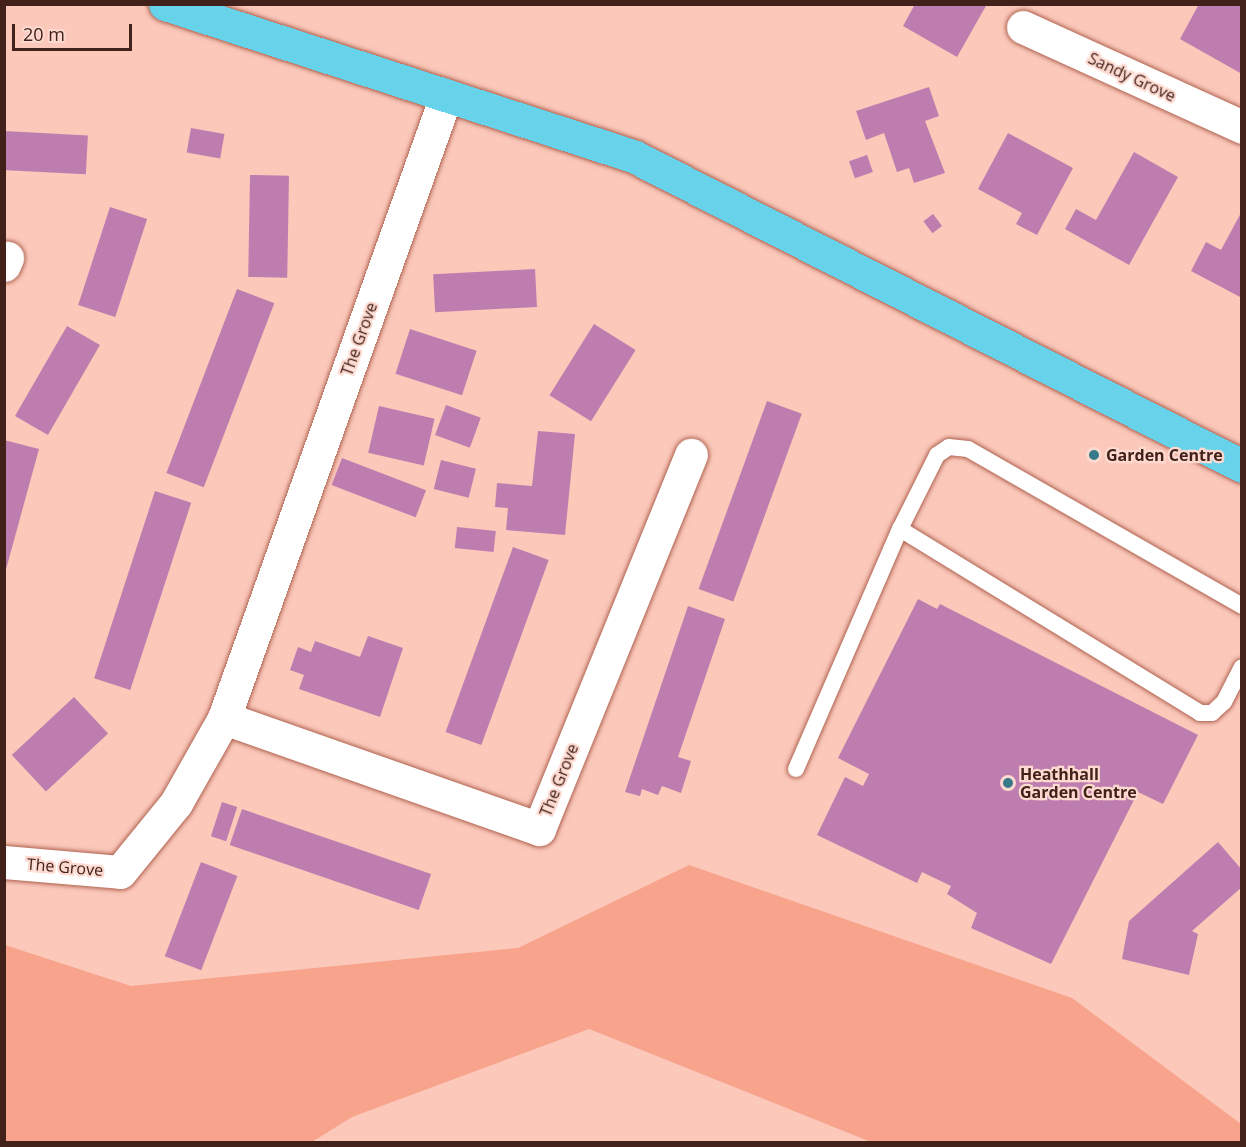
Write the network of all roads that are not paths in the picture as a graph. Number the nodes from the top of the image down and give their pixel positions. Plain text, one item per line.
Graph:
1 (165, 4) edge
2 (1023, 27) dead end
3 (446, 96) junction
4 (1242, 127) edge
5 (691, 455) dead end
6 (1239, 461) edge
7 (900, 529) junction
8 (1242, 606) edge
9 (1242, 667) edge
10 (224, 718) junction
11 (796, 769) dead end
12 (4, 862) edge

1 - 3 highway
2 - 4 street, Sandy Grove
3 - 6 highway
3 - 10 street, The Grove
5 - 10 street, The Grove
7 - 8 lane
7 - 9 lane
7 - 11 lane
10 - 12 street, The Grove

